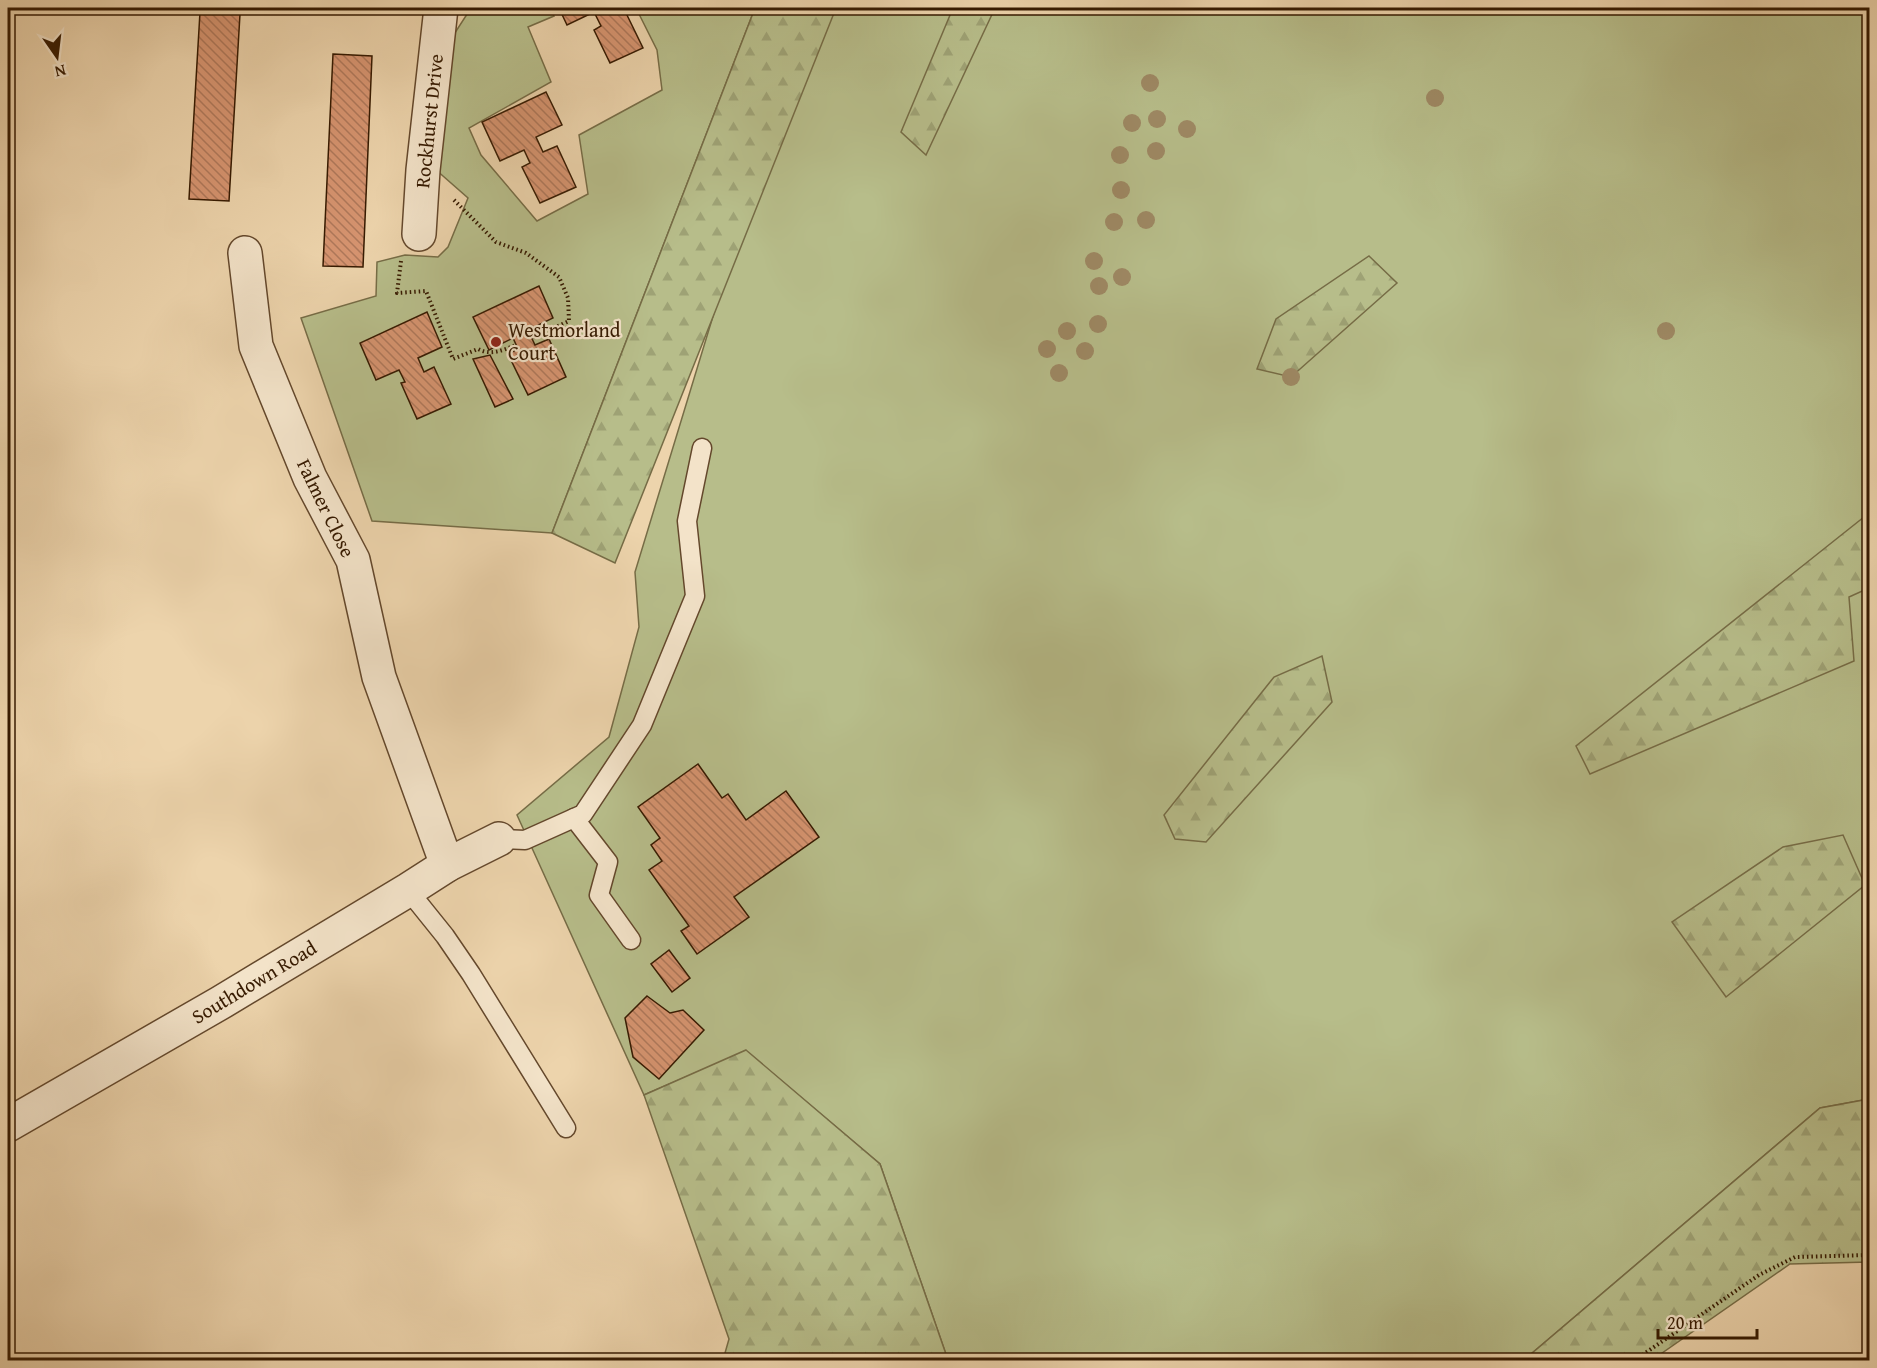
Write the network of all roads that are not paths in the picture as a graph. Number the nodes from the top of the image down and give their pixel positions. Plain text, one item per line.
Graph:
1 (441, 8) edge
2 (419, 234) road end
3 (245, 253) dead end
4 (702, 448) dead end
5 (574, 818) junction
6 (499, 839) joint
7 (447, 865) junction
8 (408, 890) junction
9 (631, 940) dead end
10 (8, 1125) edge
11 (566, 1128) dead end

1 - 2 street, Rockhurst Drive
3 - 7 street, Falmer Close
4 - 5 lane
5 - 6 lane
5 - 9 lane
6 - 7 street, Southdown Road
7 - 8 street, Southdown Road
8 - 10 street, Southdown Road
8 - 11 lane

